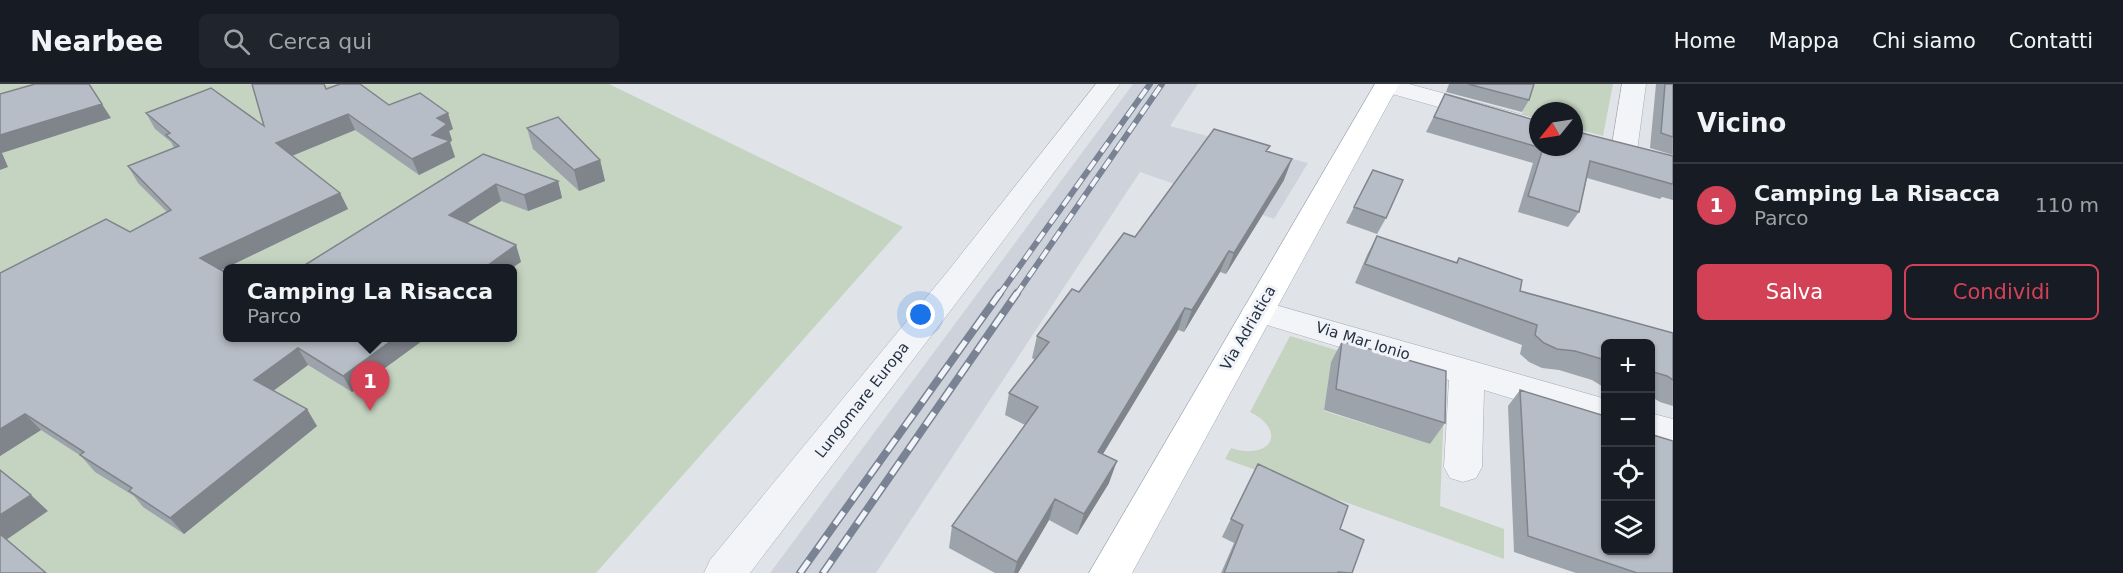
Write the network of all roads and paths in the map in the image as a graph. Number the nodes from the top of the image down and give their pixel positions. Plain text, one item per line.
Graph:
1 (1108, 84) edge
2 (1634, 84) edge
3 (1387, 85) edge
4 (1529, 124) edge
5 (1624, 151) edge
6 (1258, 311) junction
7 (1467, 372) junction
8 (1601, 412) edge
9 (1655, 428) edge
10 (1673, 433) edge
11 (1463, 467) dead end
12 (725, 573) edge
13 (1110, 573) edge

1 - 12 street, Lungomare Europa
2 - 5 street
3 - 4 street
3 - 6 main road, Via Adriatica
6 - 7 street, Via Mar Ionio
6 - 13 main road, Via Adriatica
7 - 8 street, Via Mar Ionio
7 - 11 street
9 - 10 street

